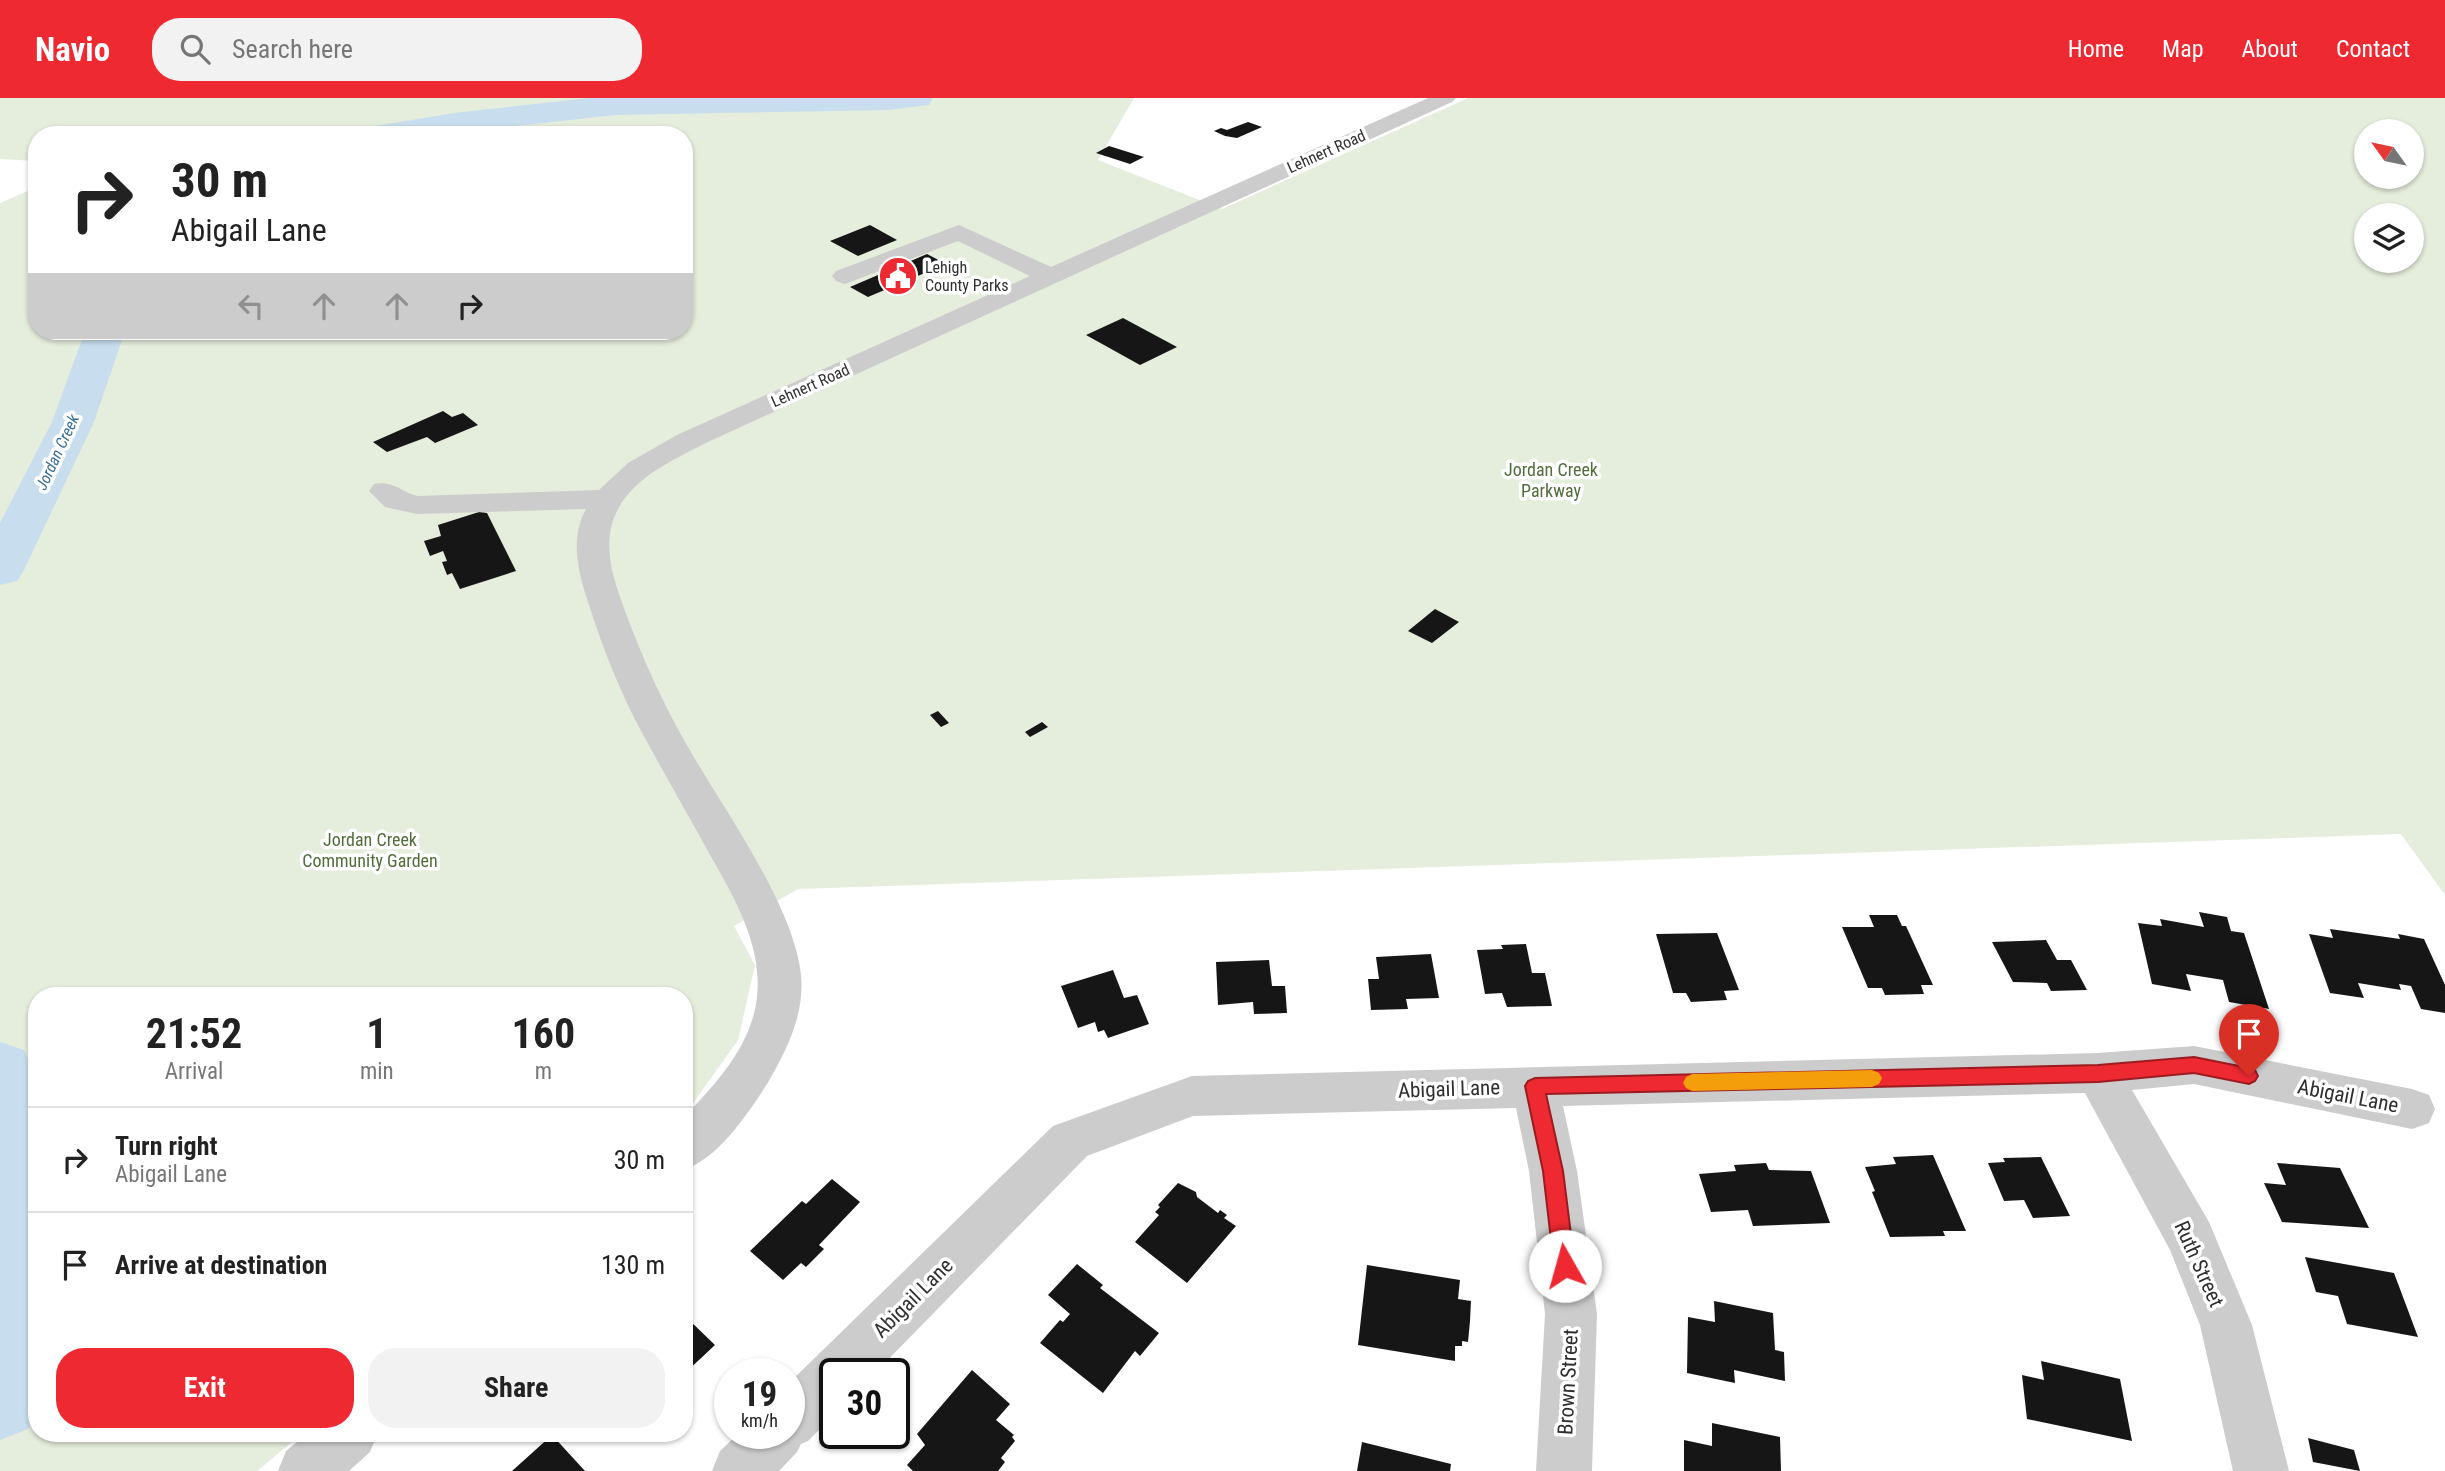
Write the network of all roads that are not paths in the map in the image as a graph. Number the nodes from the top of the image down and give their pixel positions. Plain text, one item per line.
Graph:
1 (1445, 98) edge
2 (845, 276) dead end
3 (1049, 276) junction
4 (384, 491) dead end
5 (608, 499) junction
6 (2098, 1073) junction
7 (1535, 1086) junction
8 (2412, 1109) dead end
9 (693, 1139) edge
10 (853, 1358) edge
11 (819, 1392) edge
12 (805, 1406) edge
13 (340, 1442) edge
14 (762, 1449) edge
15 (306, 1471) edge
16 (740, 1471) edge
17 (1564, 1471) edge
18 (2261, 1471) edge

1 - 3 street, Lehnert Road
2 - 3 street
3 - 5 street, Lehnert Road
4 - 5 street
5 - 9 street, Lehnert Road
6 - 7 street, Abigail Lane
6 - 8 street, Abigail Lane
6 - 18 street, Ruth Street
7 - 10 street, Abigail Lane
7 - 17 street, Brown Street
11 - 12 street, Abigail Lane
13 - 15 street
14 - 16 street

